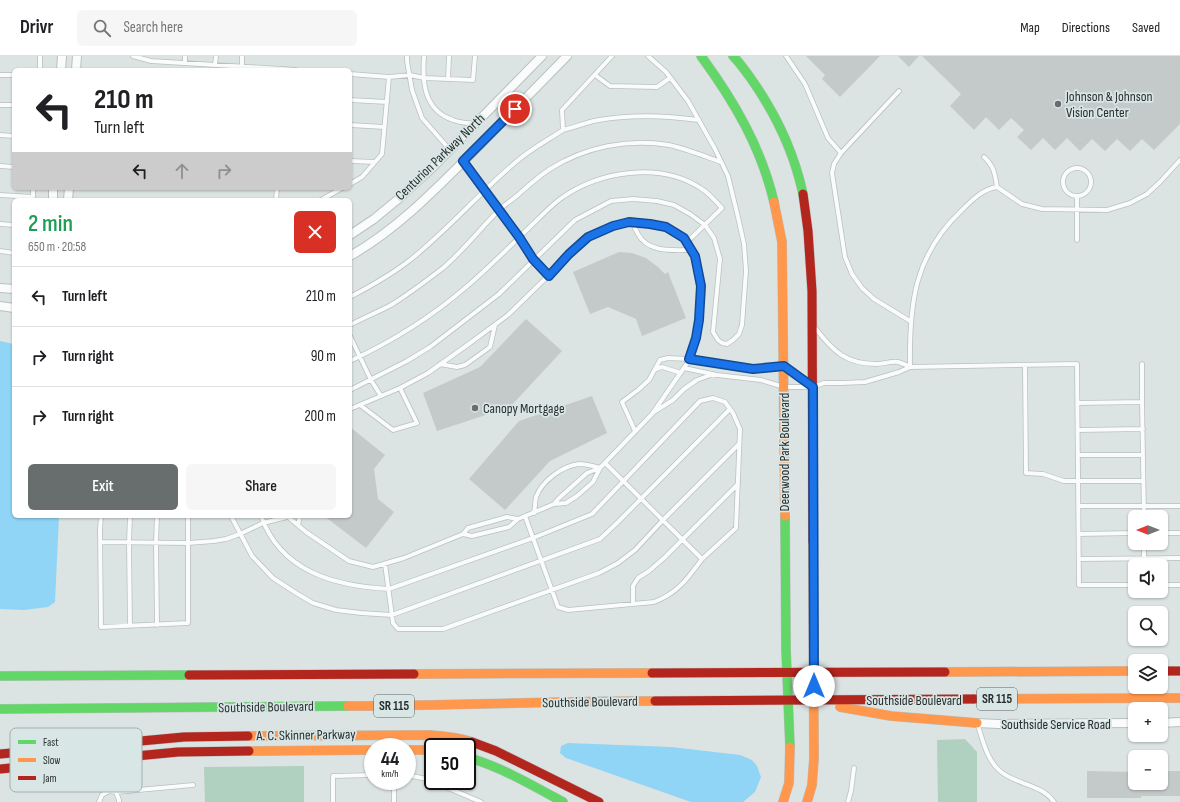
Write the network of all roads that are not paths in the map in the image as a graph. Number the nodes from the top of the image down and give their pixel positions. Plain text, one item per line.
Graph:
1 (40, 56) edge
2 (62, 56) edge
3 (77, 56) edge
4 (133, 56) edge
5 (157, 56) edge
6 (185, 56) edge
7 (216, 56) edge
8 (242, 56) edge
9 (407, 56) edge
10 (424, 56) edge
11 (449, 56) edge
12 (475, 56) edge
13 (542, 56) edge
14 (567, 56) edge
15 (612, 56) edge
16 (648, 56) edge
17 (701, 56) edge
18 (733, 56) edge
19 (786, 56) edge
20 (156, 61) junction
21 (185, 63) junction
22 (215, 65) junction
23 (242, 66) junction
24 (40, 68) edge
25 (61, 68) edge
26 (76, 68) edge
27 (262, 68) edge
28 (352, 74) edge
29 (0, 75) edge
30 (12, 75) edge
31 (410, 75) junction
32 (595, 75) junction
33 (389, 77) junction
34 (424, 78) junction
35 (670, 78) junction
36 (448, 79) junction
37 (898, 91) dead end
38 (352, 100) edge
39 (387, 102) junction
40 (0, 105) edge
41 (12, 105) edge
42 (699, 120) junction
43 (475, 124) junction
44 (352, 125) edge
45 (384, 127) junction
46 (563, 130) junction
47 (0, 135) edge
48 (12, 136) edge
49 (450, 150) junction
50 (841, 153) junction
51 (984, 157) dead end
52 (352, 160) edge
53 (1180, 160) edge
54 (463, 161) junction
55 (375, 162) junction
56 (721, 162) junction
57 (0, 166) edge
58 (12, 167) edge
59 (352, 183) edge
60 (997, 187) junction
61 (338, 190) edge
62 (485, 191) junction
63 (0, 195) edge
64 (1077, 196) junction
65 (25, 198) edge
66 (324, 198) edge
67 (1078, 209) junction
68 (499, 210) junction
69 (633, 223) junction
70 (0, 224) edge
71 (12, 225) edge
72 (705, 225) junction
73 (352, 234) edge
74 (519, 237) junction
75 (1077, 240) dead end
76 (687, 242) junction
77 (691, 250) junction
78 (0, 251) edge
79 (12, 253) edge
80 (352, 255) edge
81 (533, 259) junction
82 (549, 276) junction
83 (0, 288) edge
84 (12, 289) edge
85 (352, 296) edge
86 (0, 306) edge
87 (12, 308) edge
88 (910, 321) junction
89 (352, 324) edge
90 (495, 325) junction
91 (813, 326) junction
92 (352, 340) edge
93 (360, 356) junction
94 (689, 359) junction
95 (352, 360) edge
96 (440, 364) junction
97 (1142, 364) dead end
98 (1025, 365) junction
99 (784, 366) junction
100 (910, 367) junction
101 (684, 368) junction
102 (656, 369) junction
103 (681, 373) junction
104 (714, 374) junction
105 (371, 380) junction
106 (784, 387) junction
107 (813, 387) junction
108 (400, 388) junction
109 (352, 389) edge
110 (381, 396) junction
111 (1142, 402) junction
112 (1078, 403) junction
113 (360, 405) junction
114 (352, 408) edge
115 (730, 409) junction
116 (652, 414) junction
117 (1143, 429) junction
118 (1078, 430) junction
119 (635, 431) junction
120 (739, 444) junction
121 (1078, 455) junction
122 (1143, 455) junction
123 (605, 463) junction
124 (600, 468) junction
125 (623, 480) junction
126 (1079, 481) junction
127 (1143, 481) junction
128 (738, 484) junction
129 (641, 498) junction
130 (554, 504) junction
131 (1079, 506) junction
132 (1144, 506) junction
133 (1180, 506) edge
134 (1144, 510) edge
135 (534, 513) junction
136 (525, 516) junction
137 (101, 518) edge
138 (130, 518) edge
139 (157, 518) edge
140 (188, 518) edge
141 (232, 518) edge
142 (262, 518) edge
143 (280, 518) edge
144 (289, 518) edge
145 (300, 518) edge
146 (518, 519) junction
147 (663, 520) junction
148 (263, 523) junction
149 (298, 526) junction
150 (1128, 533) edge
151 (1168, 533) edge
152 (1180, 533) edge
153 (240, 534) junction
154 (462, 534) junction
155 (1079, 534) junction
156 (533, 538) junction
157 (682, 539) junction
158 (100, 542) junction
159 (129, 542) junction
160 (156, 543) junction
161 (188, 543) junction
162 (1144, 550) edge
163 (1128, 558) edge
164 (1144, 558) edge
165 (1168, 558) edge
166 (1180, 558) edge
167 (702, 559) junction
168 (1079, 559) junction
169 (541, 561) junction
170 (385, 564) junction
171 (1128, 585) edge
172 (1168, 585) edge
173 (1180, 585) edge
174 (389, 589) junction
175 (552, 590) junction
176 (633, 604) junction
177 (392, 615) junction
178 (157, 625) junction
179 (130, 626) junction
180 (1128, 671) edge
181 (1168, 671) edge
182 (1180, 671) edge
183 (814, 672) junction
184 (787, 673) junction
185 (0, 676) edge
186 (1180, 698) edge
187 (788, 700) junction
188 (814, 700) junction
189 (0, 709) edge
190 (1180, 722) edge
191 (977, 723) junction
192 (1128, 723) edge
193 (1168, 723) edge
194 (142, 741) edge
195 (364, 750) edge
196 (10, 753) edge
197 (0, 754) edge
198 (142, 756) edge
199 (476, 759) edge
200 (10, 768) edge
201 (854, 768) dead end
202 (0, 769) edge
203 (364, 775) edge
204 (416, 777) edge
205 (193, 785) dead end
206 (142, 790) edge
207 (394, 790) edge
208 (107, 792) edge
209 (116, 792) edge
210 (475, 801) edge
211 (557, 801) edge
212 (99, 802) edge
213 (119, 802) edge
214 (333, 802) edge
215 (394, 802) edge
216 (481, 802) edge
217 (599, 802) edge
218 (783, 802) edge
219 (807, 802) edge
220 (848, 802) edge
221 (1054, 802) edge

1 - 24 lane
2 - 25 street
3 - 26 street
4 - 20 lane
5 - 20 lane
6 - 21 lane
7 - 22 lane
8 - 23 lane
9 - 31 lane
10 - 34 lane
11 - 36 lane
12 - 36 lane
13 - 43 street, Centurion Parkway North
14 - 54 street, Centurion Parkway North
15 - 32 lane
16 - 35 lane
17 - 99 main road, Deerwood Park Boulevard
18 - 91 main road, Deerwood Park Boulevard
19 - 50 lane
20 - 21 lane
21 - 22 lane
22 - 23 lane
23 - 27 lane
28 - 33 lane
29 - 30 lane
31 - 33 lane
31 - 34 lane
31 - 49 lane
32 - 35 lane
32 - 46 lane
33 - 39 lane
34 - 36 lane
34 - 43 lane
35 - 42 lane
37 - 50 lane
38 - 39 lane
39 - 45 lane
40 - 41 lane
42 - 46 lane
42 - 56 lane
43 - 49 street, Centurion Parkway North
44 - 45 lane
45 - 55 lane
46 - 62 lane
47 - 48 lane
49 - 73 street, Centurion Parkway North
50 - 88 lane
51 - 60 lane
52 - 55 lane
53 - 67 lane
54 - 62 lane
54 - 80 street, Centurion Parkway North
55 - 59 lane
56 - 68 lane
56 - 72 lane
57 - 58 lane
60 - 67 lane
60 - 88 lane
61 - 66 lane
62 - 68 lane
62 - 85 lane
63 - 65 lane
64 - 64 lane
64 - 67 lane
67 - 75 lane
68 - 74 lane
68 - 89 lane
69 - 76 lane
69 - 77 lane
69 - 82 lane
70 - 71 lane
72 - 74 lane
72 - 76 lane
72 - 81 lane
74 - 81 lane
74 - 93 lane
76 - 77 lane
77 - 94 lane
78 - 79 lane
81 - 82 lane
81 - 105 lane
82 - 90 lane
83 - 84 street
86 - 87 street
88 - 100 lane
90 - 96 lane
90 - 96 lane
91 - 100 lane
91 - 107 main road, Deerwood Park Boulevard
92 - 93 lane
93 - 95 lane
93 - 105 lane
94 - 99 lane
94 - 101 lane
94 - 102 lane
96 - 108 lane
97 - 111 lane
98 - 100 lane
98 - 112 lane
98 - 126 lane
99 - 106 main road, Deerwood Park Boulevard
99 - 107 lane
100 - 107 lane
101 - 103 lane
101 - 104 lane
102 - 103 lane
102 - 119 lane
103 - 116 lane
104 - 106 lane
104 - 116 lane
105 - 109 lane
105 - 110 lane
106 - 107 lane
106 - 184 main road, Deerwood Park Boulevard
107 - 183 main road, Deerwood Park Boulevard
108 - 110 lane
108 - 113 lane
110 - 113 lane
111 - 112 lane
111 - 117 lane
112 - 118 lane
113 - 114 lane
115 - 120 lane
115 - 125 lane
115 - 129 lane
116 - 119 lane
117 - 118 lane
117 - 122 lane
118 - 121 lane
119 - 123 lane
120 - 128 lane
120 - 147 lane
121 - 122 lane
121 - 126 lane
122 - 127 lane
123 - 124 lane
123 - 125 lane
124 - 130 lane
124 - 130 lane
124 - 135 lane
125 - 129 lane
125 - 156 lane
126 - 127 lane
126 - 131 lane
127 - 132 lane
128 - 157 lane
128 - 167 lane
129 - 147 lane
129 - 169 lane
130 - 135 lane
131 - 132 lane
131 - 155 lane
132 - 133 lane
132 - 134 lane
135 - 136 lane
136 - 146 lane
136 - 156 lane
137 - 158 lane
138 - 159 lane
139 - 160 lane
140 - 161 lane
141 - 153 lane
142 - 148 lane
143 - 148 lane
144 - 149 lane
145 - 149 lane
146 - 154 lane
146 - 154 lane
147 - 157 lane
147 - 175 lane
148 - 153 lane
148 - 174 lane
149 - 170 lane
150 - 155 lane
151 - 152 lane
153 - 161 lane
153 - 177 lane
154 - 170 lane
155 - 168 lane
156 - 169 lane
156 - 174 lane
157 - 167 lane
157 - 176 lane
158 - 159 lane
158 - 179 lane
159 - 160 lane
159 - 179 lane
160 - 161 lane
160 - 178 lane
161 - 178 lane
162 - 164 lane
163 - 168 lane
165 - 166 lane
167 - 176 lane
168 - 171 lane
169 - 175 lane
169 - 177 lane
170 - 174 lane
172 - 173 lane
174 - 177 lane
175 - 176 lane
175 - 177 lane
178 - 179 lane
180 - 183 main road, Southside Boulevard / SR 115
181 - 182 main road
183 - 184 main road, Southside Boulevard / SR 115
183 - 188 main road, Deerwood Park Boulevard
184 - 185 main road, Southside Boulevard / SR 115
184 - 187 main road, Deerwood Park Boulevard
186 - 188 main road, Southside Boulevard / SR 115
187 - 188 main road, Southside Boulevard / SR 115
187 - 189 main road, Southside Boulevard / SR 115
187 - 218 main road
188 - 191 main road
188 - 219 main road
190 - 193 street
191 - 192 street, Southside Service Road
191 - 221 lane
194 - 217 main road, A. C. Skinner Parkway
195 - 198 main road, A. C. Skinner Parkway
196 - 197 main road, A. C. Skinner Parkway
199 - 211 main road
200 - 202 main road, A. C. Skinner Parkway
201 - 220 lane
203 - 214 lane
204 - 210 lane
205 - 206 lane
207 - 215 lane
208 - 212 lane
209 - 213 lane
210 - 216 lane

